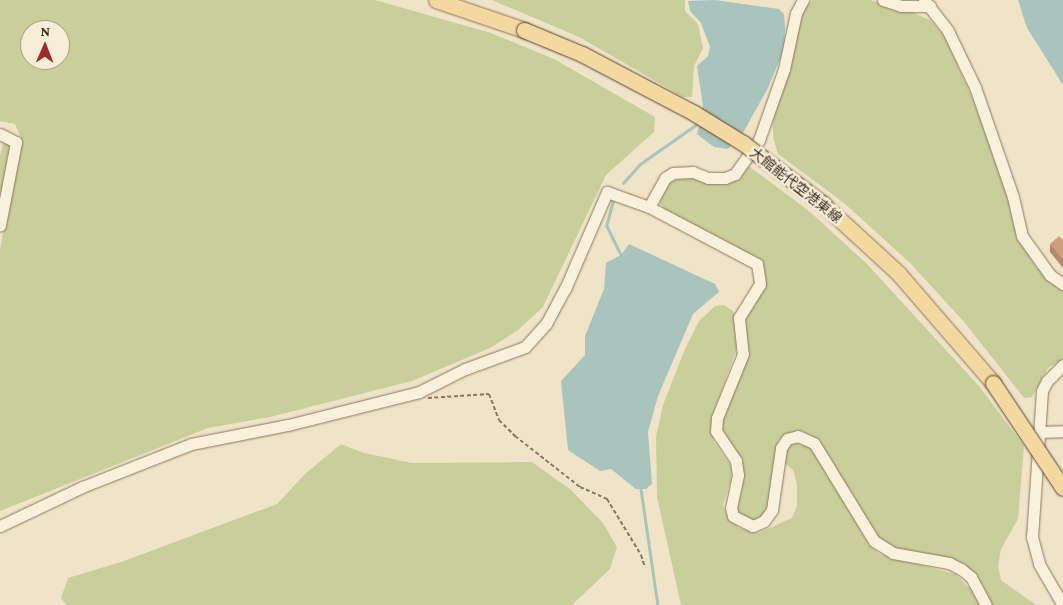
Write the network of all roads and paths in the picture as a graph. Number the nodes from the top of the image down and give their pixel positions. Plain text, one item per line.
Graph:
1 (436, 0) edge
2 (803, 0) edge
3 (882, 0) edge
4 (927, 3) edge
5 (0, 134) edge
6 (649, 207) junction
7 (0, 225) edge
8 (1063, 284) edge
9 (1063, 365) edge
10 (419, 392) junction
11 (1063, 431) edge
12 (1039, 432) junction
13 (1063, 488) edge
14 (0, 526) edge
15 (645, 567) dead end
16 (986, 605) edge
17 (1063, 605) edge

1 - 13 main road, 大館能代空港東線, bridge
2 - 6 street
3 - 4 street
4 - 8 street
5 - 7 street
6 - 10 street
6 - 16 street
9 - 12 street
10 - 14 street
10 - 15 path
11 - 12 street
12 - 17 street

